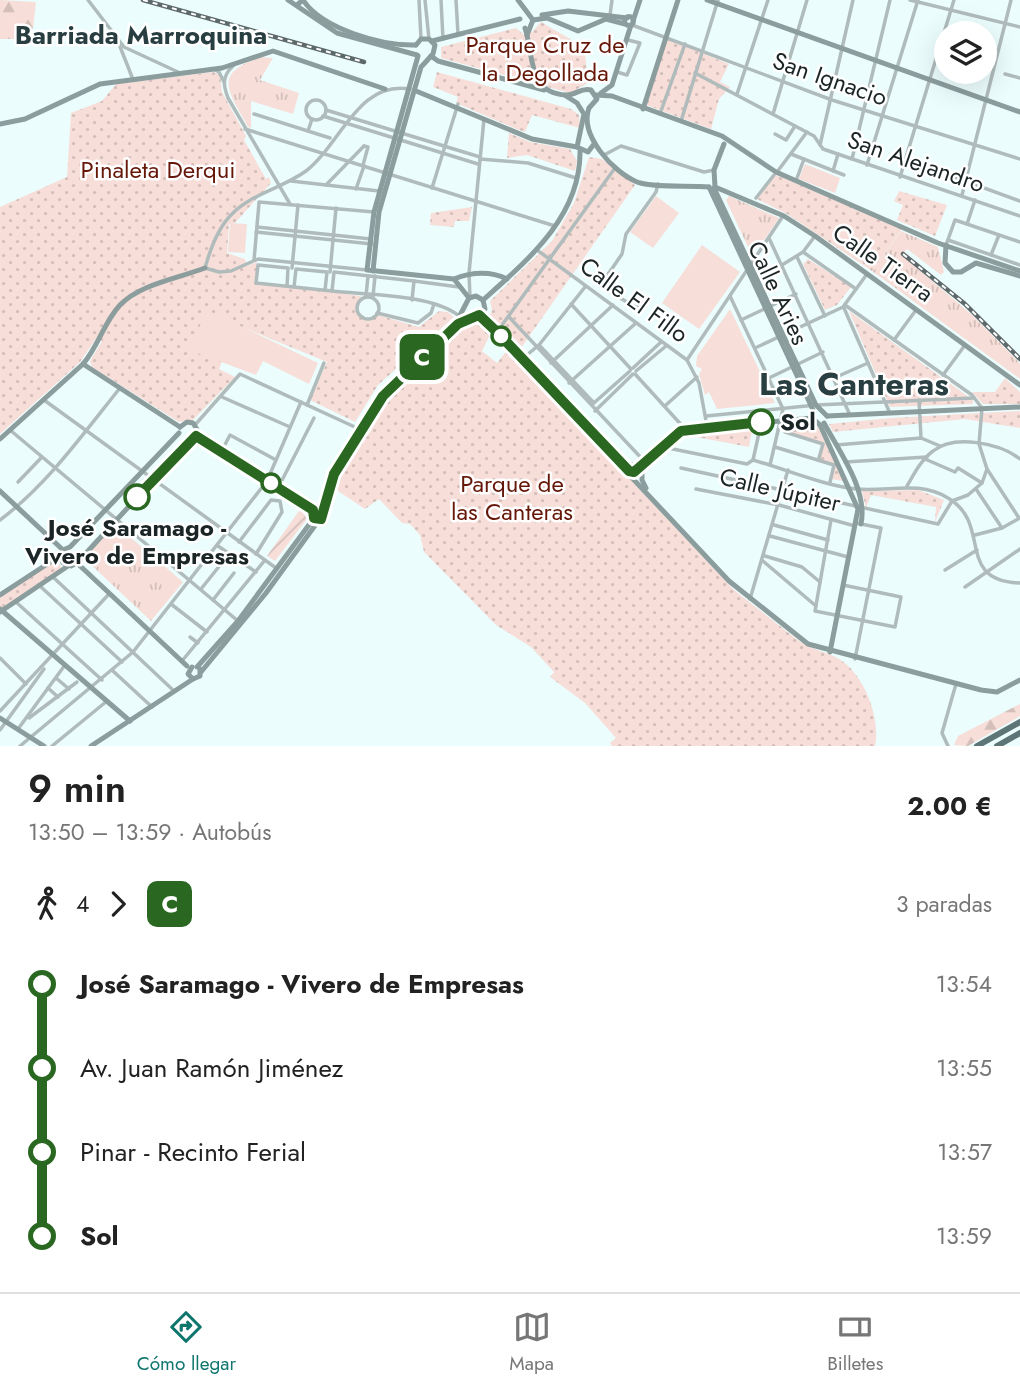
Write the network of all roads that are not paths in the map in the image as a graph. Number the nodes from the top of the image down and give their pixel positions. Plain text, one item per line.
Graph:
1 (88, 0) edge
2 (288, 0) edge
3 (419, 0) edge
4 (425, 0) edge
5 (441, 0) edge
6 (456, 0) edge
7 (612, 0) edge
8 (640, 0) edge
9 (678, 0) edge
10 (707, 0) edge
11 (768, 0) edge
12 (807, 0) edge
13 (853, 0) edge
14 (890, 0) edge
15 (910, 0) edge
16 (954, 0) edge
17 (1011, 0) edge
18 (918, 1) edge
19 (301, 2) edge
20 (717, 2) edge
21 (520, 3) edge
22 (951, 10) junction
23 (562, 11) junction
24 (610, 16) junction
25 (762, 17) junction
26 (627, 22) junction
27 (527, 23) junction
28 (1005, 24) junction
29 (568, 27) junction
30 (1020, 27) edge
31 (797, 31) junction
32 (458, 36) junction
33 (666, 37) junction
34 (421, 39) junction
35 (443, 39) junction
36 (628, 40) junction
37 (118, 42) junction
38 (432, 42) junction
39 (685, 44) junction
40 (416, 45) junction
41 (843, 49) junction
42 (701, 51) junction
43 (418, 55) junction
44 (430, 57) junction
45 (876, 61) junction
46 (746, 68) junction
47 (897, 68) junction
48 (223, 71) junction
49 (178, 72) junction
50 (617, 72) junction
51 (695, 73) junction
52 (1005, 74) dead end
53 (132, 77) junction
54 (1020, 78) edge
55 (929, 80) junction
56 (783, 82) junction
57 (612, 85) junction
58 (385, 89) junction
59 (413, 90) junction
60 (550, 92) junction
61 (577, 94) junction
62 (737, 94) junction
63 (563, 95) junction
64 (596, 96) junction
65 (616, 98) junction
66 (832, 100) junction
67 (986, 100) junction
68 (578, 104) junction
69 (458, 106) junction
70 (589, 108) junction
71 (643, 108) junction
72 (326, 110) junction
73 (864, 110) junction
74 (661, 111) dead end
75 (1020, 112) edge
76 (254, 114) dead end
77 (773, 114) junction
78 (323, 116) junction
79 (882, 116) junction
80 (312, 118) junction
81 (352, 118) junction
82 (682, 118) dead end
83 (484, 119) junction
84 (0, 124) edge
85 (348, 124) junction
86 (795, 126) junction
87 (915, 126) junction
88 (245, 129) junction
89 (308, 131) junction
90 (807, 132) junction
91 (775, 134) dead end
92 (399, 136) junction
93 (330, 138) dead end
94 (580, 141) junction
95 (592, 141) junction
96 (727, 143) junction
97 (975, 144) junction
98 (820, 145) junction
99 (445, 147) junction
100 (588, 151) junction
101 (325, 153) junction
102 (442, 153) junction
103 (791, 154) junction
104 (604, 155) junction
105 (838, 155) junction
106 (804, 159) junction
107 (852, 159) junction
108 (905, 159) junction
109 (1020, 159) edge
110 (480, 160) junction
111 (351, 162) junction
112 (581, 162) junction
113 (363, 165) junction
114 (867, 165) junction
115 (616, 166) junction
116 (714, 170) junction
117 (833, 171) junction
118 (388, 173) junction
119 (775, 174) junction
120 (844, 176) dead end
121 (900, 177) junction
122 (797, 178) dead end
123 (578, 179) junction
124 (289, 181) junction
125 (965, 181) junction
126 (658, 183) junction
127 (326, 186) junction
128 (712, 186) junction
129 (279, 187) junction
130 (432, 188) junction
131 (356, 189) junction
132 (379, 191) junction
133 (727, 192) junction
134 (962, 195) junction
135 (756, 198) dead end
136 (259, 200) junction
137 (975, 200) junction
138 (1020, 201) edge
139 (475, 202) junction
140 (290, 204) junction
141 (722, 204) junction
142 (298, 205) junction
143 (337, 208) junction
144 (377, 212) junction
145 (784, 216) junction
146 (1020, 216) edge
147 (967, 224) junction
148 (555, 226) junction
149 (256, 230) junction
150 (295, 233) junction
151 (999, 235) junction
152 (815, 236) junction
153 (334, 237) junction
154 (769, 238) junction
155 (373, 241) junction
156 (1020, 242) edge
157 (947, 243) junction
158 (955, 249) junction
159 (537, 250) junction
160 (803, 252) junction
161 (967, 254) junction
162 (991, 255) junction
163 (797, 257) junction
164 (946, 257) junction
165 (549, 260) junction
166 (254, 261) junction
167 (782, 265) junction
168 (1020, 265) edge
169 (968, 266) junction
170 (292, 267) junction
171 (205, 268) junction
172 (749, 268) junction
173 (330, 271) junction
174 (371, 272) junction
175 (468, 273) junction
176 (868, 273) junction
177 (1020, 274) edge
178 (454, 279) junction
179 (507, 279) junction
180 (414, 281) junction
181 (287, 286) junction
182 (585, 286) junction
183 (294, 287) junction
184 (462, 287) junction
185 (856, 289) junction
186 (325, 290) junction
187 (332, 291) junction
188 (796, 294) junction
189 (366, 296) junction
190 (730, 296) junction
191 (372, 297) junction
192 (470, 298) junction
193 (412, 300) junction
194 (483, 300) junction
195 (644, 301) dead end
196 (434, 304) junction
197 (571, 304) junction
198 (613, 305) junction
199 (844, 306) junction
200 (768, 308) junction
201 (917, 308) junction
202 (466, 309) junction
203 (377, 313) junction
204 (476, 315) junction
205 (825, 316) junction
206 (461, 317) junction
207 (509, 317) junction
208 (741, 320) junction
209 (636, 323) junction
210 (810, 323) junction
211 (591, 326) junction
212 (497, 332) junction
213 (781, 336) junction
214 (894, 340) junction
215 (661, 342) junction
216 (966, 344) junction
217 (667, 345) junction
218 (538, 346) junction
219 (610, 346) junction
220 (755, 348) junction
221 (823, 352) junction
222 (522, 359) junction
223 (687, 360) junction
224 (552, 361) junction
225 (324, 363) dead end
226 (869, 363) junction
227 (83, 365) junction
228 (795, 365) junction
229 (633, 371) junction
230 (943, 375) junction
231 (697, 377) junction
232 (769, 378) junction
233 (834, 379) junction
234 (571, 381) junction
235 (1020, 385) edge
236 (120, 388) junction
237 (221, 396) junction
238 (974, 398) junction
239 (42, 399) junction
240 (919, 400) junction
241 (886, 401) junction
242 (301, 402) junction
243 (593, 403) junction
244 (307, 405) junction
245 (666, 405) junction
246 (845, 405) junction
247 (600, 406) junction
248 (1020, 407) edge
249 (982, 408) junction
250 (783, 409) junction
251 (919, 410) junction
252 (595, 411) junction
253 (889, 411) junction
254 (742, 413) junction
255 (813, 413) junction
256 (850, 415) junction
257 (706, 416) junction
258 (827, 416) junction
259 (314, 418) dead end
260 (783, 421) junction
261 (761, 422) junction
262 (743, 423) junction
263 (822, 424) junction
264 (195, 425) junction
265 (290, 426) junction
266 (708, 426) junction
267 (357, 428) junction
268 (10, 430) junction
269 (86, 430) junction
270 (180, 430) junction
271 (686, 430) junction
272 (782, 432) junction
273 (196, 436) junction
274 (921, 438) junction
275 (0, 439) edge
276 (189, 441) junction
277 (836, 444) junction
278 (979, 444) junction
279 (940, 446) junction
280 (661, 447) junction
281 (775, 447) junction
282 (221, 452) junction
283 (42, 457) junction
284 (819, 458) junction
285 (926, 458) junction
286 (1020, 459) edge
287 (276, 460) junction
288 (753, 460) junction
289 (844, 462) junction
290 (623, 464) junction
291 (644, 464) junction
292 (771, 465) junction
293 (54, 467) junction
294 (681, 468) dead end
295 (987, 469) junction
296 (788, 470) junction
297 (141, 471) junction
298 (634, 472) junction
299 (153, 479) junction
300 (267, 481) junction
301 (18, 482) dead end
302 (640, 482) junction
303 (830, 482) junction
304 (982, 483) junction
305 (907, 486) junction
306 (850, 487) junction
307 (278, 488) junction
308 (783, 488) junction
309 (1, 489) edge
310 (696, 489) dead end
311 (858, 489) junction
312 (976, 489) junction
313 (952, 501) junction
314 (779, 506) junction
315 (18, 507) junction
316 (319, 509) junction
317 (861, 509) junction
318 (104, 510) junction
319 (1019, 518) edge
320 (316, 519) junction
321 (0, 520) edge
322 (115, 520) junction
323 (831, 520) junction
324 (857, 524) junction
325 (774, 525) junction
326 (1002, 528) junction
327 (228, 533) junction
328 (975, 535) junction
329 (770, 536) junction
330 (828, 540) junction
331 (239, 542) junction
332 (218, 546) junction
333 (70, 547) junction
334 (977, 550) junction
335 (1019, 550) edge
336 (62, 552) junction
337 (825, 552) junction
338 (256, 554) junction
339 (80, 556) junction
340 (848, 557) junction
341 (764, 559) junction
342 (265, 560) junction
343 (77, 563) junction
344 (221, 564) dead end
345 (68, 566) junction
346 (277, 570) junction
347 (945, 570) dead end
348 (256, 572) junction
349 (234, 573) dead end
350 (986, 574) junction
351 (52, 576) junction
352 (190, 581) junction
353 (820, 582) junction
354 (1020, 583) edge
355 (843, 585) junction
356 (40, 586) junction
357 (965, 587) dead end
358 (201, 589) junction
359 (868, 590) junction
360 (109, 594) junction
361 (0, 595) edge
362 (750, 599) junction
363 (213, 600) junction
364 (16, 602) junction
365 (171, 604) junction
366 (815, 608) junction
367 (225, 610) junction
368 (1, 611) edge
369 (92, 613) junction
370 (837, 615) junction
371 (238, 621) junction
372 (862, 621) junction
373 (81, 625) junction
374 (149, 631) junction
375 (207, 632) junction
376 (190, 637) dead end
377 (198, 643) junction
378 (63, 644) junction
379 (133, 652) junction
380 (830, 652) junction
381 (53, 656) junction
382 (0, 658) edge
383 (855, 659) junction
384 (181, 661) junction
385 (122, 662) junction
386 (65, 665) junction
387 (113, 671) junction
388 (192, 671) junction
389 (56, 678) junction
390 (102, 680) junction
391 (1020, 681) edge
392 (77, 682) dead end
393 (26, 684) junction
394 (957, 684) junction
395 (48, 688) junction
396 (69, 689) junction
397 (92, 689) junction
398 (172, 693) junction
399 (58, 697) junction
400 (41, 698) junction
401 (107, 701) junction
402 (48, 705) junction
403 (152, 707) junction
404 (0, 710) edge
405 (29, 718) junction
406 (3, 720) edge
407 (130, 721) junction
408 (1020, 722) edge
409 (18, 729) junction
410 (0, 730) edge
411 (1020, 733) edge
412 (31, 737) junction
413 (20, 746) edge
414 (44, 746) edge
415 (52, 746) edge
416 (91, 746) edge
417 (948, 746) edge
418 (977, 746) edge
419 (997, 746) edge

1 - 37 street
2 - 19 street
3 - 34 street
4 - 38 street
5 - 35 street
6 - 32 street
7 - 24 street
8 - 26 street
9 - 33 street
10 - 20 street
11 - 25 street
12 - 31 street
13 - 41 street
14 - 45 street
15 - 18 street
16 - 22 street
17 - 28 street
18 - 22 street
18 - 47 street
19 - 40 street
19 - 43 street
20 - 25 street
20 - 42 street
21 - 27 street
22 - 28 street
22 - 55 street
23 - 24 street
23 - 27 street
23 - 29 street
24 - 26 street
25 - 31 street
25 - 46 street
26 - 29 street
26 - 33 street, San Ignacio
26 - 36 street
27 - 29 street
27 - 32 street
27 - 60 street
28 - 30 street
28 - 67 street
31 - 41 street
31 - 56 street
32 - 35 street
33 - 39 street, San Ignacio
33 - 71 street
34 - 38 street
34 - 40 street
35 - 38 street
36 - 50 street
36 - 50 street
37 - 49 street
37 - 53 street
38 - 44 street
39 - 42 street, San Ignacio
39 - 74 street
40 - 43 street
41 - 45 street
41 - 66 street
42 - 46 street, San Ignacio
42 - 51 street
43 - 44 street
43 - 59 street
44 - 59 street
44 - 60 street
45 - 47 street
45 - 73 street
46 - 56 street, San Ignacio
46 - 62 street
47 - 55 street
47 - 79 street
48 - 49 street
48 - 58 street
48 - 88 street
49 - 53 street
50 - 57 street
51 - 62 street, San Alejandro
51 - 82 street
52 - 54 street
53 - 84 street
55 - 67 street
55 - 87 street
56 - 66 street, San Ignacio
56 - 77 street
57 - 64 street
57 - 65 street
58 - 59 street
58 - 81 street
59 - 69 street
59 - 92 street
60 - 63 street
61 - 63 street
61 - 64 street
61 - 68 street
62 - 77 street, San Alejandro
63 - 68 street
64 - 65 street
64 - 70 street
65 - 71 street
66 - 73 street, San Ignacio
66 - 98 street
67 - 75 street
67 - 97 street
68 - 70 street
68 - 94 street
69 - 83 street
69 - 99 street
70 - 95 street
71 - 96 street
72 - 78 street
72 - 80 street
72 - 81 street
73 - 79 street, San Ignacio
73 - 107 street
76 - 89 street
77 - 86 street, San Alejandro
78 - 80 street
78 - 85 street
79 - 87 street, San Ignacio
79 - 114 street
80 - 89 street
81 - 85 street
81 - 92 street
83 - 94 street
83 - 110 street
85 - 92 street
85 - 101 street
86 - 90 street, San Alejandro
86 - 91 street
87 - 97 street, San Ignacio
87 - 108 street
88 - 101 street
88 - 129 street
89 - 93 street
90 - 98 street, San Alejandro
90 - 103 street
92 - 99 street
92 - 102 street
92 - 118 street
94 - 95 street
94 - 100 street
94 - 112 street
95 - 100 street
95 - 104 street, Calle Tierra
96 - 116 street
96 - 119 street
97 - 109 street, San Ignacio
97 - 125 street
98 - 105 street, San Alejandro
99 - 102 street
99 - 110 street
100 - 104 street
100 - 112 street
101 - 111 street
101 - 124 street
102 - 110 street
102 - 130 street
103 - 106 street
103 - 119 street
104 - 115 street, Calle Tierra
104 - 116 street
105 - 107 street, San Alejandro
105 - 117 street
106 - 117 street
106 - 122 street
107 - 114 street, San Alejandro
108 - 121 street
108 - 125 street
110 - 123 street
110 - 139 street
111 - 113 street
111 - 113 street
111 - 127 street
112 - 123 street
113 - 118 street
113 - 131 street
114 - 121 street, San Alejandro
115 - 126 street, Calle Tierra
115 - 165 street
116 - 128 street
117 - 120 street
118 - 130 street
118 - 132 street
118 - 144 street
119 - 135 street
119 - 157 street
121 - 134 street, San Alejandro
123 - 148 street
124 - 127 street
124 - 129 street
125 - 134 street
125 - 138 street
126 - 128 street, Calle Tierra
126 - 195 street
127 - 131 street
128 - 133 street, Calle Tierra
128 - 141 street, Calle Aries
128 - 172 street, Calle Aries
129 - 136 street
129 - 140 street
130 - 139 street
131 - 132 street
132 - 144 street
133 - 141 street
133 - 145 street, Calle Tierra
134 - 137 street, San Alejandro
136 - 140 street
136 - 149 street
136 - 171 street
137 - 146 street, San Alejandro
137 - 147 street
139 - 148 street
139 - 175 street
140 - 142 street
141 - 172 street, Calle Aries
142 - 143 street
142 - 150 street
143 - 144 street
143 - 153 street
144 - 155 street
145 - 152 street, Calle Tierra
145 - 154 street
147 - 151 street
147 - 157 street
148 - 159 street
149 - 150 street
149 - 166 street
150 - 153 street
150 - 170 street
151 - 156 street
151 - 162 street
152 - 160 street
152 - 176 street, Calle Tierra
153 - 155 street
153 - 173 street
154 - 167 street
154 - 172 street
155 - 174 street
157 - 158 street
157 - 162 street
157 - 164 street
158 - 161 street
158 - 164 street
159 - 165 street, Calle El Fillo
159 - 179 street
160 - 163 street
160 - 185 street
161 - 169 street
161 - 177 street
162 - 168 street
163 - 167 street
163 - 205 street
164 - 169 street
165 - 182 street, Calle El Fillo
165 - 207 street
166 - 170 street
166 - 171 street
167 - 188 street
169 - 177 street
170 - 173 street
170 - 181 street
170 - 181 street
170 - 183 street
171 - 227 street
172 - 190 street
172 - 200 street, Calle Aries
173 - 174 street
173 - 186 street
173 - 187 street
174 - 178 street
174 - 180 street
174 - 189 street
174 - 191 street
175 - 178 street
175 - 179 street
175 - 192 street
176 - 185 street
176 - 201 street, Calle Tierra
178 - 184 street
179 - 194 street
180 - 184 street
180 - 193 street
181 - 183 street
182 - 197 street
182 - 198 street, Calle El Fillo
183 - 186 street
184 - 192 street
185 - 199 street
186 - 187 street
187 - 189 street
188 - 200 street
188 - 210 street
189 - 191 street
189 - 203 street
190 - 208 street
190 - 223 street
191 - 193 street
191 - 203 street
192 - 194 street
192 - 202 street
193 - 196 street
194 - 204 street
196 - 203 street
196 - 206 street
197 - 211 street
197 - 218 street
198 - 209 street, Calle El Fillo
198 - 211 street
199 - 205 street
199 - 214 street
199 - 226 street
200 - 208 street
200 - 213 street, Calle Aries
201 - 214 street
201 - 216 street, Calle Tierra
202 - 204 street
202 - 206 street
204 - 212 street
204 - 316 street
205 - 210 street
206 - 267 street
207 - 212 street
207 - 218 street
208 - 220 street
209 - 215 street, Calle El Fillo
209 - 219 street
210 - 213 street
210 - 221 street
211 - 219 street
211 - 224 street
212 - 222 street
213 - 220 street
213 - 228 street, Calle Aries
214 - 230 street
215 - 217 street, Calle El Fillo
215 - 229 street
216 - 230 street
216 - 235 street, Calle Tierra
217 - 223 street, Calle El Fillo
217 - 229 street
218 - 222 street
218 - 224 street
219 - 229 street
219 - 234 street
220 - 232 street
221 - 228 street
221 - 233 street
222 - 290 street
223 - 231 street, Calle El Fillo
224 - 234 street
225 - 244 street
226 - 233 street
226 - 241 street
227 - 236 street
227 - 239 street
228 - 232 street
228 - 255 street, Calle Aries
229 - 243 street
229 - 245 street
229 - 247 street
230 - 238 street
231 - 245 street
231 - 257 street, Calle El Fillo
232 - 250 street
233 - 246 street
234 - 243 street
236 - 269 street
236 - 270 street
237 - 242 street
237 - 264 street
237 - 265 street
238 - 240 street
238 - 249 street
239 - 268 street
239 - 269 street
240 - 241 street
240 - 251 street
241 - 246 street
241 - 253 street
242 - 244 street
242 - 265 street
243 - 247 street
243 - 252 street
244 - 267 street
245 - 271 street
246 - 255 street
246 - 256 street
247 - 252 street
248 - 249 street
249 - 251 street
249 - 278 street
250 - 254 street
250 - 255 street
250 - 260 street
251 - 253 street
251 - 274 street
252 - 291 street
253 - 256 street
254 - 257 street
254 - 262 street
255 - 258 street, Calle Aries
255 - 260 street
255 - 263 street
255 - 272 street
256 - 258 street
257 - 266 street, Calle El Fillo
258 - 263 street
259 - 307 street
260 - 261 street
260 - 272 street
261 - 262 street
261 - 288 street
262 - 266 street
263 - 277 street
263 - 306 street
264 - 270 street
264 - 273 street
265 - 287 street
266 - 271 street
267 - 316 street
268 - 275 street
268 - 283 street
269 - 293 street
269 - 297 street
270 - 276 street
270 - 297 street
271 - 280 street
272 - 281 street
272 - 284 street
273 - 276 street
273 - 282 street
274 - 277 street
274 - 279 street
276 - 299 street
277 - 289 street
278 - 279 street
278 - 286 street
278 - 295 street
279 - 285 street
280 - 288 street
280 - 291 street
281 - 284 street
281 - 292 street
282 - 287 street
282 - 300 street
283 - 293 street
283 - 301 street
284 - 303 street
285 - 289 street
285 - 304 street
285 - 305 street
287 - 300 street
288 - 292 street
289 - 311 street
290 - 291 street
290 - 298 street
290 - 302 street
291 - 298 street
291 - 302 street
292 - 296 street
293 - 315 street
293 - 318 street
294 - 308 street
295 - 304 street
295 - 319 street
296 - 303 street
296 - 308 street
297 - 299 street
297 - 318 street
298 - 302 street
299 - 322 street
299 - 327 street
300 - 307 street
300 - 327 street
302 - 362 street
303 - 306 street
304 - 312 street
305 - 311 street
305 - 313 street
306 - 311 street
306 - 317 street
307 - 316 street
308 - 314 street
308 - 317 street
309 - 315 street
310 - 314 street, Calle Júpiter
311 - 317 street
312 - 313 street
312 - 326 street
313 - 317 street
313 - 328 street
314 - 323 street, Calle Júpiter
314 - 325 street
315 - 321 street
315 - 336 street
316 - 320 street
316 - 320 street
317 - 324 street
318 - 322 street
318 - 333 street
319 - 326 street
320 - 346 street
320 - 388 street
322 - 339 street
322 - 352 street
323 - 324 street, Calle Júpiter
323 - 330 street
324 - 340 street
324 - 359 street, Calle Júpiter
325 - 329 street
325 - 330 street
326 - 328 street
327 - 331 street
327 - 332 street
328 - 334 street
329 - 337 street
329 - 341 street
330 - 337 street
331 - 338 street
331 - 338 street
332 - 348 street
332 - 352 street
333 - 336 street
333 - 339 street
334 - 347 street
334 - 350 street
335 - 350 street
336 - 345 street
336 - 361 street
337 - 340 street
337 - 353 street
338 - 342 street
339 - 343 street
340 - 355 street
341 - 353 street
341 - 362 street
341 - 366 street
342 - 346 street
342 - 348 street
343 - 345 street
343 - 360 street
344 - 358 street
345 - 351 street
346 - 371 street
348 - 367 street
349 - 363 street
350 - 354 street
350 - 357 street
351 - 356 street
351 - 369 street
352 - 358 street
352 - 365 street
353 - 366 street
355 - 359 street
355 - 370 street
356 - 364 street
356 - 373 street
358 - 363 street
359 - 372 street
359 - 372 street
360 - 369 street
360 - 374 street
362 - 380 street
363 - 367 street
364 - 368 street
364 - 378 street
365 - 374 street
365 - 375 street
366 - 370 street
367 - 371 street
367 - 375 street
368 - 381 street
369 - 373 street
369 - 379 street
370 - 372 street
370 - 380 street
371 - 388 street
372 - 383 street
373 - 378 street
373 - 385 street
374 - 379 street
374 - 384 street
375 - 377 street
376 - 377 street
377 - 384 street
378 - 381 street
378 - 390 street
379 - 385 street
379 - 398 street
380 - 383 street
381 - 386 street
381 - 393 street
381 - 406 street
382 - 393 street
383 - 394 street
384 - 388 street
385 - 387 street
386 - 389 street
386 - 397 street
387 - 390 street
387 - 403 street
388 - 398 street
389 - 395 street
389 - 396 street
390 - 397 street
391 - 394 street
392 - 396 street
393 - 404 street
394 - 417 street
395 - 399 street
395 - 400 street
396 - 399 street
397 - 401 street
397 - 412 street
398 - 403 street
399 - 402 street
400 - 402 street
400 - 405 street
401 - 407 street
401 - 415 street
402 - 405 street
403 - 407 street
405 - 409 street
406 - 409 street
406 - 410 street
407 - 416 street
408 - 418 highway
409 - 412 street
411 - 419 highway
412 - 413 street
412 - 414 street

